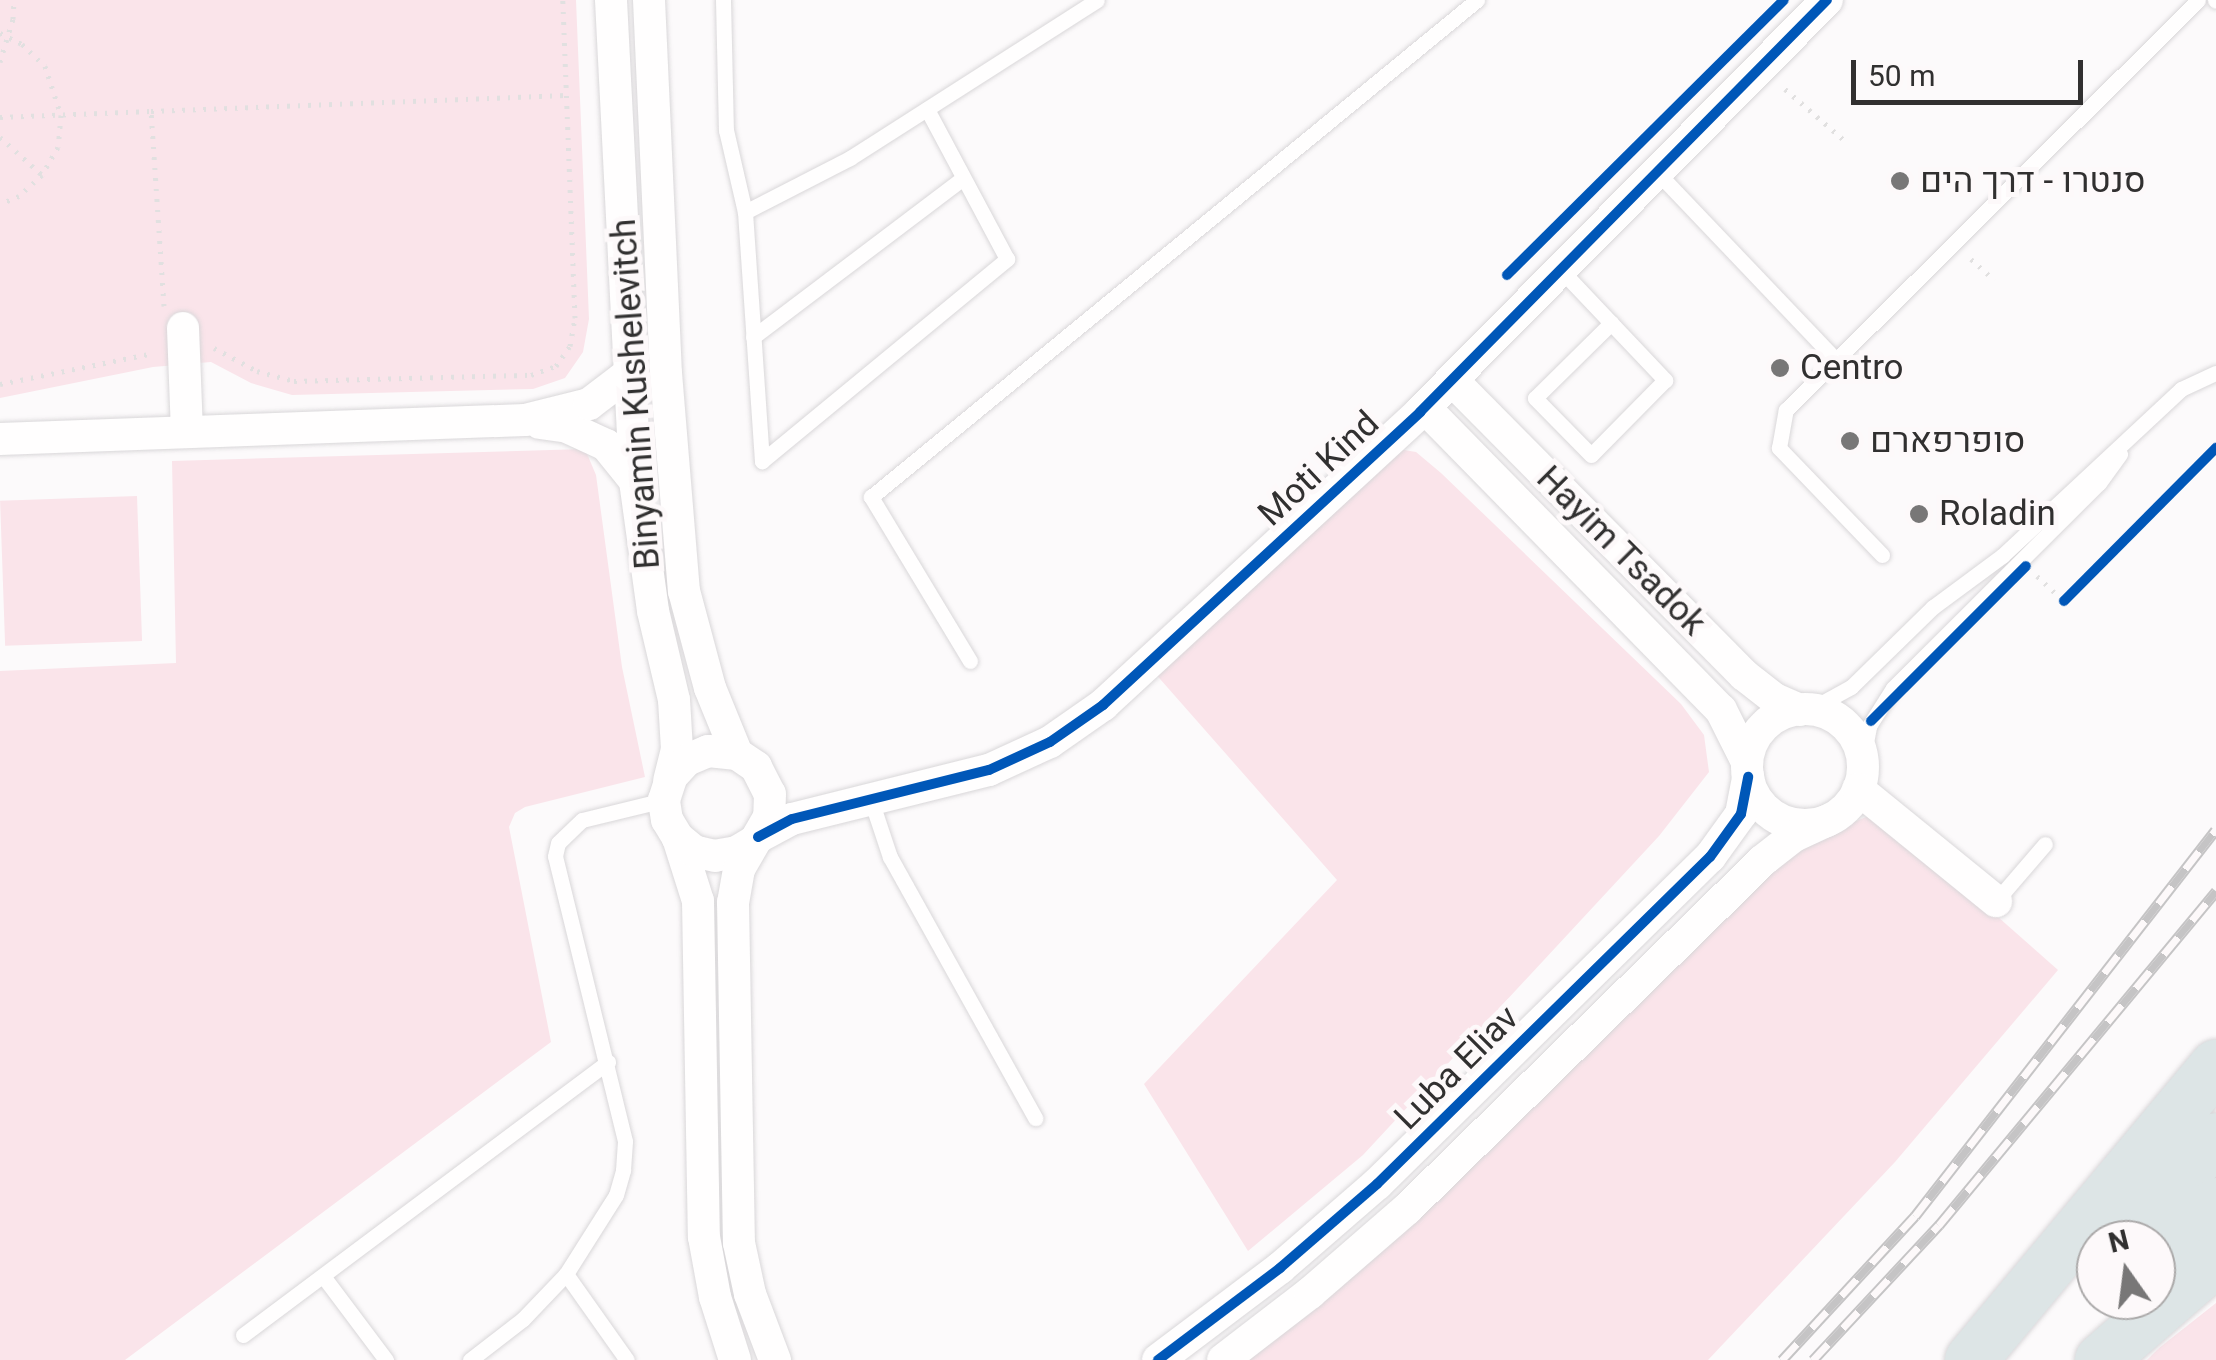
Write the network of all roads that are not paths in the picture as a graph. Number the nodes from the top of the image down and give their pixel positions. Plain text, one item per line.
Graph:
1 (611, 0) edge
2 (649, 0) edge
3 (724, 0) edge
4 (1098, 0) edge
5 (1476, 0) edge
6 (1828, 0) edge
7 (2198, 0) edge
8 (927, 109) junction
9 (1656, 171) junction
10 (963, 178) junction
11 (745, 212) junction
12 (1559, 268) junction
13 (1612, 323) junction
14 (754, 337) junction
15 (183, 339) road end
16 (1836, 360) junction
17 (631, 372) junction
18 (2216, 373) edge
19 (1452, 380) junction
20 (1425, 408) junction
21 (525, 420) junction
22 (188, 430) junction
23 (0, 439) edge
24 (2131, 439) junction
25 (635, 482) junction
26 (1882, 554) dead end
27 (970, 662) dead end
28 (1805, 710) junction
29 (738, 754) junction
30 (1748, 769) junction
31 (1860, 776) junction
32 (666, 792) junction
33 (871, 800) junction
34 (1828, 820) junction
35 (678, 838) junction
36 (756, 839) junction
37 (2045, 844) dead end
38 (1996, 901) joint
39 (608, 1062) junction
40 (2216, 1066) edge
41 (1035, 1118) dead end
42 (2216, 1139) edge
43 (2216, 1204) edge
44 (2139, 1220) edge
45 (2176, 1246) edge
46 (2216, 1260) edge
47 (566, 1274) junction
48 (323, 1276) junction
49 (2076, 1285) edge
50 (2106, 1320) edge
51 (242, 1335) dead end
52 (482, 1357) edge
53 (386, 1360) edge
54 (627, 1360) edge
55 (735, 1360) edge
56 (775, 1360) edge
57 (1158, 1360) edge
58 (1222, 1360) edge
59 (1971, 1360) edge
60 (2004, 1360) edge
61 (2068, 1360) edge
62 (2101, 1360) edge

1 - 17 street, Binyamin Kushelevitch
2 - 29 street, Binyamin Kushelevitch
3 - 11 lane
4 - 8 lane
5 - 27 lane
6 - 9 street, Moti Kind
7 - 16 lane
8 - 10 lane
8 - 11 lane
9 - 12 street, Moti Kind
9 - 16 lane
10 - 14 lane
10 - 14 lane
11 - 14 lane
12 - 13 lane
12 - 19 street, Moti Kind
13 - 13 lane
15 - 22 street
16 - 26 lane
17 - 21 street
17 - 25 street, Binyamin Kushelevitch
18 - 24 lane
19 - 20 street, Moti Kind
19 - 28 street, Hayim Tsadok
20 - 30 street, Hayim Tsadok
20 - 33 street, Moti Kind
21 - 22 street
21 - 25 street
22 - 23 street
24 - 28 lane
24 - 31 lane
25 - 32 street, Binyamin Kushelevitch
28 - 30 street
28 - 31 street
29 - 32 street
29 - 36 street
30 - 34 street
30 - 57 street, Luba Eliav
31 - 34 street
31 - 38 street
32 - 35 street
32 - 39 lane
33 - 36 street, Moti Kind
33 - 41 lane
34 - 58 street, Luba Eliav
35 - 36 street
35 - 55 street
36 - 56 street
37 - 38 lane
39 - 47 lane
39 - 48 lane
40 - 59 main road
42 - 44 main road
43 - 45 main road
46 - 62 main road
47 - 52 lane
47 - 54 lane
48 - 51 lane
48 - 53 lane
49 - 60 main road
50 - 61 main road

